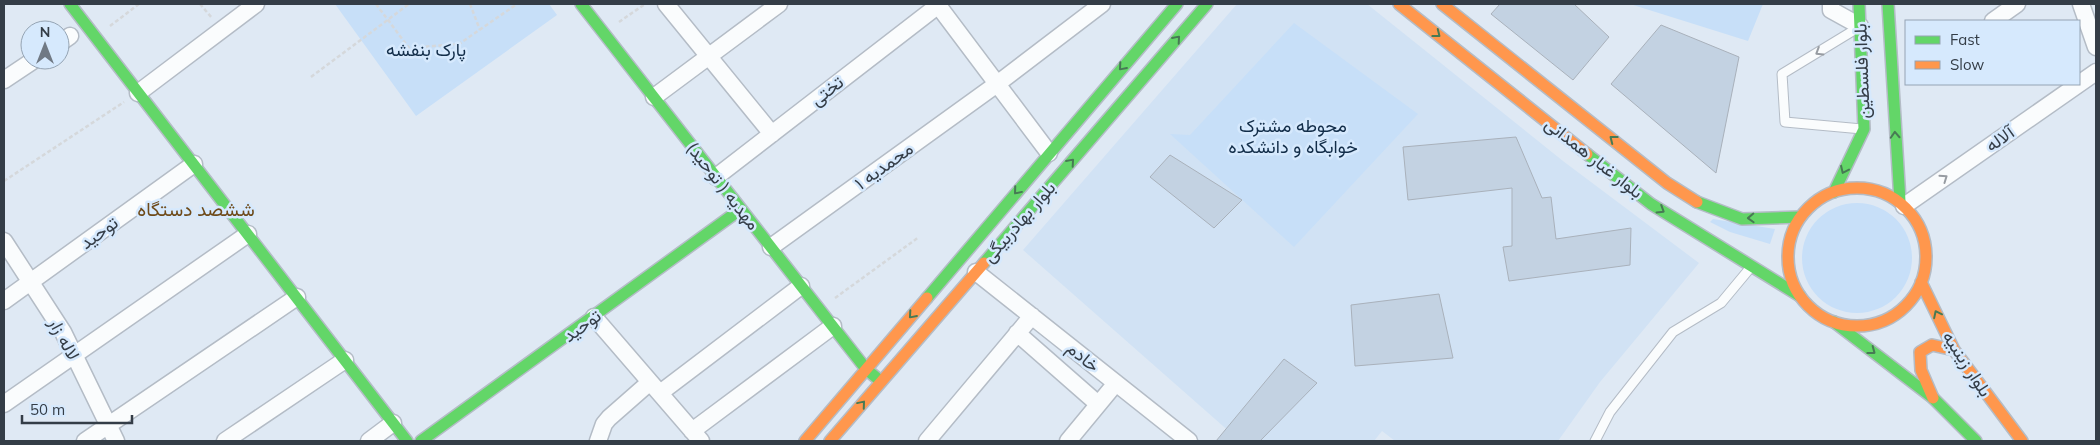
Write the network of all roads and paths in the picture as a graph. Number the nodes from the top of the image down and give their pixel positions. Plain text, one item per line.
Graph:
1 (70, 4) edge
2 (139, 4) edge
3 (256, 4) edge
4 (376, 4) edge
5 (409, 4) edge
6 (470, 4) edge
7 (517, 4) edge
8 (581, 4) edge
9 (645, 4) edge
10 (666, 4) edge
11 (779, 4) edge
12 (939, 4) edge
13 (1102, 4) edge
14 (1177, 4) edge
15 (1207, 4) edge
16 (1399, 4) edge
17 (1442, 4) edge
18 (1831, 4) edge
19 (1859, 4) edge
20 (1888, 4) edge
21 (2017, 4) edge
22 (2081, 4) edge
23 (388, 20) junction
24 (1994, 20) edge
25 (1860, 26) junction
26 (480, 30) junction
27 (604, 33) junction
28 (95, 37) junction
29 (2096, 47) edge
30 (708, 57) junction
31 (20, 69) edge
32 (2096, 72) edge
33 (311, 77) dead end
34 (4, 80) edge
35 (2080, 83) edge
36 (997, 84) junction
37 (1906, 85) edge
38 (2077, 85) edge
39 (138, 93) junction
40 (1893, 94) junction
41 (654, 98) junction
42 (1864, 129) junction
43 (772, 134) junction
44 (1049, 153) junction
45 (194, 164) junction
46 (716, 177) junction
47 (4, 180) edge
48 (1834, 192) junction
49 (1902, 204) junction
50 (742, 210) junction
51 (1800, 217) junction
52 (248, 234) junction
53 (919, 237) dead end
54 (4, 241) edge
55 (771, 247) junction
56 (1751, 267) junction
57 (976, 272) junction
58 (31, 282) junction
59 (1921, 282) junction
60 (801, 286) junction
61 (1800, 296) junction
62 (297, 298) junction
63 (4, 302) edge
64 (819, 309) junction
65 (1032, 316) junction
66 (594, 317) junction
67 (1833, 322) junction
68 (833, 326) junction
69 (1018, 333) junction
70 (1954, 350) junction
71 (73, 356) junction
72 (345, 360) junction
73 (866, 369) junction
74 (881, 382) junction
75 (1116, 383) junction
76 (655, 388) junction
77 (1933, 398) junction
78 (4, 404) edge
79 (1098, 404) junction
80 (393, 423) junction
81 (107, 424) junction
82 (696, 436) edge
83 (85, 441) edge
84 (116, 441) edge
85 (225, 441) edge
86 (369, 441) edge
87 (407, 441) edge
88 (421, 441) edge
89 (598, 441) edge
90 (805, 441) edge
91 (830, 441) edge
92 (927, 441) edge
93 (1068, 441) edge
94 (1189, 441) edge
95 (1595, 441) edge
96 (1976, 441) edge
97 (2022, 441) edge

1 - 28 main road
2 - 28 path
3 - 39 street
4 - 23 path
5 - 23 path
6 - 26 path
7 - 26 path
8 - 27 main road, مهدیه ( توحید)
9 - 27 path
10 - 30 street
11 - 30 street
12 - 36 street
12 - 43 street, تختی
13 - 36 street, محمدیه ۱
14 -> 44 main road, بلوار بهادربیگی
57 -> 15 main road, بلوار بهادربیگی
16 -> 56 main road, بلوار غبار همدانی
51 -> 17 main road, بلوار غبار همدانی
18 - 25 street
19 - 25 main road, بلوار فلسطین
20 - 40 main road, بلوار فلسطین
21 - 24 street
22 - 29 street
23 - 26 path
23 - 33 path
25 - 42 main road, بلوار فلسطین
25 -> 42 lane
27 - 41 main road, مهدیه ( توحید)
28 - 39 main road
30 - 41 street
30 - 43 street
31 - 34 street
35 -> 32 street, آلاله
36 - 44 street
36 - 55 street, محمدیه ۱
37 - 40 street
49 -> 38 street, آلاله
39 - 45 main road
39 - 47 path
49 -> 40 main road, بلوار فلسطین
41 - 46 main road, مهدیه ( توحید)
42 -> 48 main road, بلوار فلسطین
43 - 46 street, تختی
44 -> 73 main road, بلوار بهادربیگی
45 - 52 main road
45 - 58 street, توحید
46 - 50 main road, مهدیه ( توحید)
48 - 49 main road
48 - 51 main road
49 - 59 main road
50 - 55 main road, مهدیه ( توحید)
50 - 66 main road, توحید
51 - 61 main road
52 - 62 main road
52 - 71 street
53 - 64 path
54 - 58 street, لاله زار
55 - 60 main road, مهدیه ( توحید)
56 - 61 main road, بلوار غبار همدانی
56 - 95 lane
57 - 65 street, خادم
57 - 74 main road, بلوار بهادربیگی
58 - 63 street, توحید
58 - 71 street, لاله زار
59 - 67 main road
70 -> 59 main road, بلوار زینبیه
60 - 64 main road, مهدیه ( توحید)
60 - 76 street
61 - 67 main road
62 - 72 main road
62 - 81 street
64 - 68 main road, مهدیه ( توحید)
65 - 69 street
65 - 75 street, خادم
66 - 76 street
66 - 88 main road, توحید
67 -> 77 main road
68 - 73 main road, مهدیه ( توحید)
68 - 82 street
69 - 79 street
69 - 92 street
70 - 77 main road
70 - 97 main road, بلوار زینبیه
71 - 78 street
71 - 81 street, لاله زار
72 - 80 main road
72 - 85 street
73 - 74 main road, مهدیه ( توحید)
73 - 90 main road, بلوار بهادربیگی
91 -> 74 main road, بلوار بهادربیگی
75 - 79 street
75 - 94 street, خادم
76 - 82 street
76 - 89 street
77 - 96 main road
79 - 93 street
80 - 86 street
80 - 87 main road
81 - 83 street
81 - 84 street, لاله زار

